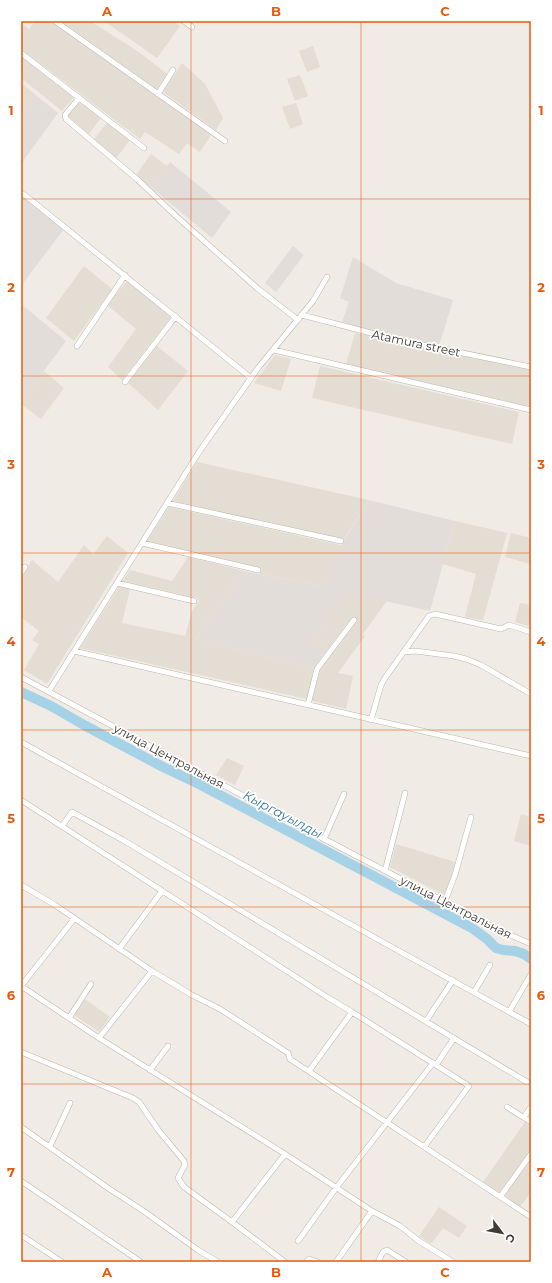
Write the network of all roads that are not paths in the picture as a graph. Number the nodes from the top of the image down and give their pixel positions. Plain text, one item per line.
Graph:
1 (55, 21) edge
2 (184, 21) edge
3 (192, 27) dead end
4 (21, 53) edge
5 (173, 70) dead end
6 (158, 94) junction
7 (79, 98) junction
8 (225, 141) dead end
9 (144, 148) dead end
10 (21, 193) edge
11 (125, 275) junction
12 (327, 277) dead end
13 (302, 315) junction
14 (176, 316) junction
15 (298, 320) junction
16 (77, 346) dead end
17 (274, 350) junction
18 (531, 367) edge
19 (252, 378) junction
20 (125, 382) dead end
21 (531, 410) edge
22 (167, 503) junction
23 (341, 541) dead end
24 (142, 543) junction
25 (25, 566) dead end
26 (258, 570) dead end
27 (21, 573) edge
28 (117, 582) junction
29 (194, 601) dead end
30 (354, 620) dead end
31 (531, 632) edge
32 (74, 651) junction
33 (404, 652) junction
34 (21, 677) edge
35 (49, 691) junction
36 (531, 694) edge
37 (308, 705) junction
38 (371, 720) junction
39 (21, 742) edge
40 (531, 756) edge
41 (405, 793) dead end
42 (344, 794) dead end
43 (21, 800) edge
44 (471, 817) dead end
45 (62, 826) junction
46 (324, 839) junction
47 (385, 871) junction
48 (21, 885) edge
49 (162, 891) junction
50 (445, 901) junction
51 (74, 918) junction
52 (531, 944) edge
53 (119, 949) junction
54 (490, 965) dead end
55 (152, 971) junction
56 (531, 974) edge
57 (453, 980) junction
58 (91, 984) dead end
59 (21, 986) edge
60 (474, 992) junction
61 (352, 1012) junction
62 (509, 1012) junction
63 (69, 1018) junction
64 (426, 1021) junction
65 (531, 1024) edge
66 (100, 1038) junction
67 (454, 1038) junction
68 (168, 1046) dead end
69 (21, 1052) edge
70 (434, 1064) junction
71 (150, 1070) junction
72 (308, 1071) junction
73 (527, 1082) dead end
74 (70, 1104) dead end
75 (507, 1106) dead end
76 (531, 1107) edge
77 (524, 1117) junction
78 (386, 1122) junction
79 (531, 1122) edge
80 (21, 1127) edge
81 (50, 1146) junction
82 (424, 1147) junction
83 (285, 1154) junction
84 (531, 1154) edge
85 (21, 1182) edge
86 (336, 1188) junction
87 (500, 1197) junction
88 (372, 1211) junction
89 (531, 1217) edge
90 (232, 1222) junction
91 (21, 1235) edge
92 (298, 1241) dead end
93 (62, 1262) edge
94 (141, 1262) edge
95 (218, 1262) edge
96 (285, 1262) edge
97 (306, 1262) edge
98 (318, 1262) edge
99 (336, 1262) edge
100 (378, 1262) edge
101 (406, 1262) edge
102 (453, 1262) edge

1 - 6 street
2 - 3 street
4 - 7 street
5 - 6 street
6 - 8 street
7 - 9 street
7 - 15 street
10 - 11 street
11 - 14 street
11 - 16 street
12 - 13 street
13 - 15 street
13 - 18 street, Atamura street
14 - 19 street
14 - 20 street
15 - 17 street
17 - 19 street
17 - 21 street
19 - 22 street
22 - 23 street
22 - 24 street
24 - 26 street
24 - 28 street
25 - 27 street
28 - 29 street
28 - 32 street
30 - 37 street
31 - 33 street
32 - 35 street
32 - 37 street
33 - 36 street
33 - 38 street
34 - 35 street, улица Центральная
35 - 46 street, улица Центральная
37 - 38 street
38 - 40 street
39 - 57 street
41 - 47 street
42 - 46 street
43 - 45 street
44 - 50 street
45 - 49 street
45 - 64 street
46 - 47 street, улица Центральная
47 - 50 street, улица Центральная
48 - 51 street
49 - 53 street
49 - 61 street
50 - 52 street, улица Центральная
51 - 53 street
51 - 59 street
53 - 55 street
54 - 60 street
55 - 66 street
55 - 72 street
56 - 62 street
57 - 60 street
57 - 64 street
58 - 63 street
59 - 63 street
60 - 62 street
61 - 70 street
61 - 72 street
62 - 65 street
63 - 66 street
64 - 67 street
66 - 71 street
67 - 70 street
67 - 73 street
68 - 71 street
69 - 90 street
70 - 78 street
70 - 82 street
71 - 83 street
72 - 78 street
74 - 81 street
75 - 77 street
76 - 77 street
77 - 79 street
78 - 82 street
78 - 86 street
80 - 81 street
81 - 95 street
82 - 87 street
83 - 86 street
83 - 90 street
84 - 87 street
85 - 94 street
86 - 88 street
86 - 92 street
87 - 89 street
88 - 99 street
88 - 102 street
90 - 96 street
91 - 93 street
97 - 98 street
100 - 101 street

